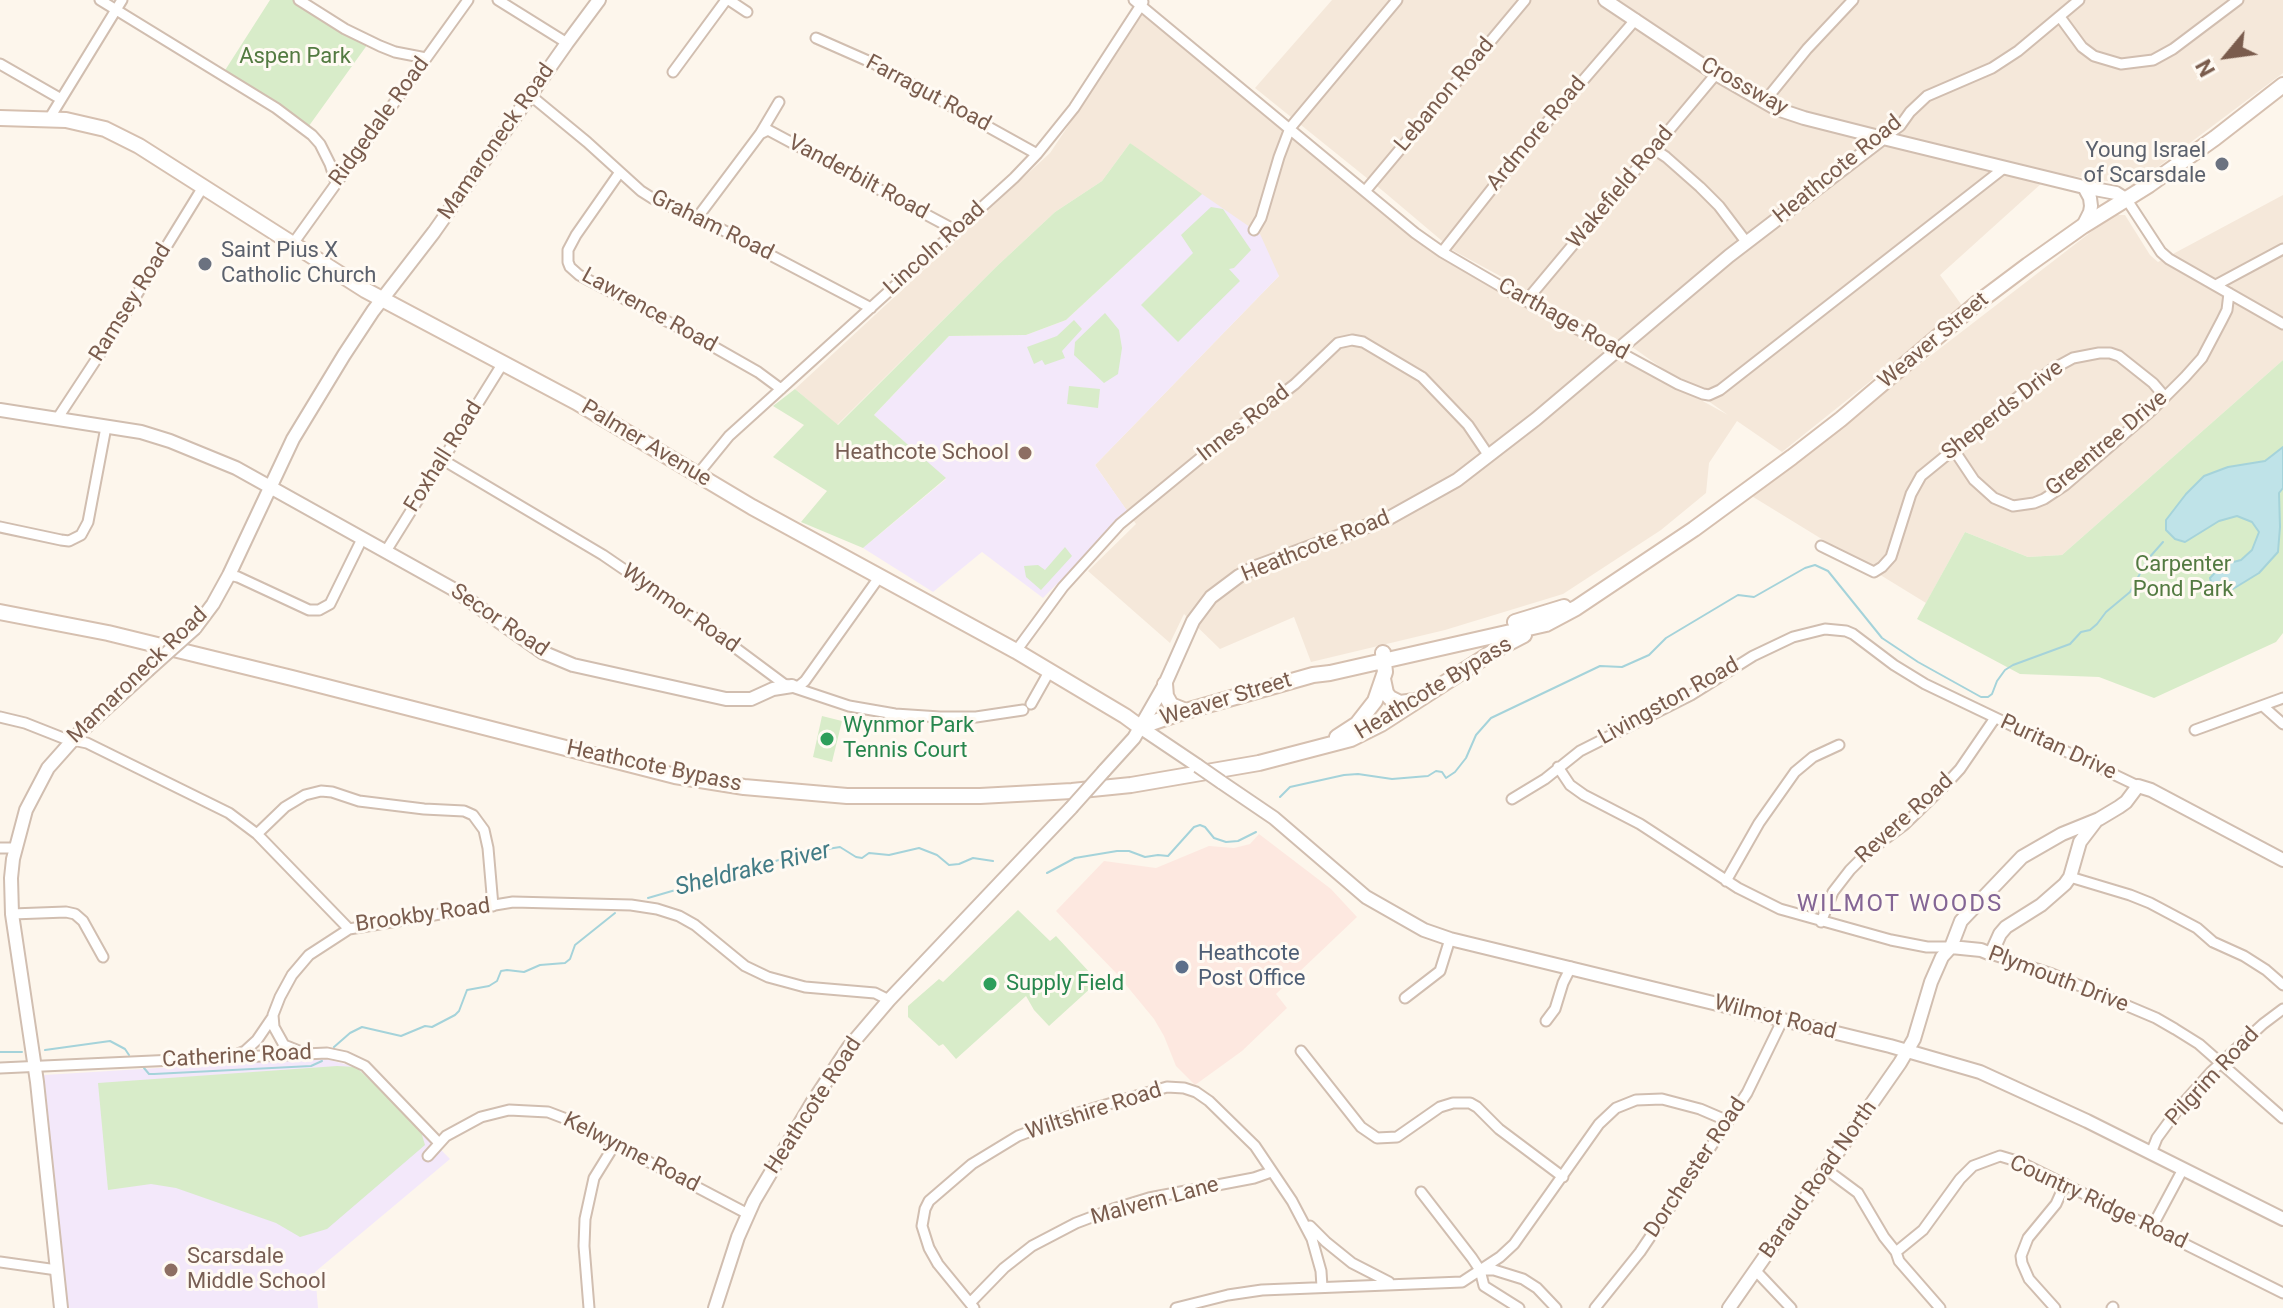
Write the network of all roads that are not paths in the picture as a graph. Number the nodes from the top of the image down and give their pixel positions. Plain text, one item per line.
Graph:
1 (100, 0) edge
2 (122, 0) edge
3 (299, 0) edge
4 (468, 0) edge
5 (498, 0) edge
6 (599, 0) edge
7 (728, 0) edge
8 (1397, 0) edge
9 (1525, 0) edge
10 (1853, 0) edge
11 (2079, 0) edge
12 (2238, 0) edge
13 (1608, 1) edge
14 (1140, 2) edge
15 (115, 10) junction
16 (747, 12) dead end
17 (2060, 17) junction
18 (1636, 19) junction
19 (816, 38) dead end
20 (567, 43) junction
21 (426, 58) junction
22 (0, 64) edge
23 (673, 72) dead end
24 (1716, 74) junction
25 (2283, 85) edge
26 (530, 95) junction
27 (61, 99) junction
28 (779, 102) dead end
29 (1764, 102) junction
30 (0, 118) edge
31 (49, 119) junction
32 (1290, 128) junction
33 (760, 134) junction
34 (1883, 138) junction
35 (1654, 149) junction
36 (1037, 154) junction
37 (2004, 168) junction
38 (620, 172) junction
39 (336, 183) junction
40 (203, 187) junction
41 (2084, 187) junction
42 (1366, 190) junction
43 (2127, 200) junction
44 (697, 218) junction
45 (2083, 226) junction
46 (955, 230) junction
47 (1254, 230) dead end
48 (1747, 243) junction
49 (292, 245) junction
50 (2283, 249) edge
51 (1442, 252) junction
52 (2216, 285) junction
53 (2229, 293) junction
54 (382, 299) junction
55 (1526, 301) junction
56 (871, 308) junction
57 (2283, 324) edge
58 (1617, 351) junction
59 (503, 363) junction
60 (781, 389) junction
61 (2165, 397) junction
62 (0, 410) edge
63 (57, 419) junction
64 (106, 427) junction
65 (1954, 450) junction
66 (1489, 456) junction
67 (443, 460) junction
68 (698, 474) junction
69 (270, 487) junction
70 (0, 527) edge
71 (362, 539) junction
72 (1821, 546) dead end
73 (386, 551) junction
74 (229, 575) junction
75 (880, 576) junction
76 (1587, 600) junction
77 (0, 612) edge
78 (1546, 624) junction
79 (1838, 630) joint
80 (1016, 651) junction
81 (1384, 656) junction
82 (1049, 672) junction
83 (1383, 679) junction
84 (1165, 684) junction
85 (792, 686) junction
86 (1424, 698) junction
87 (2283, 698) edge
88 (2264, 707) junction
89 (1186, 711) junction
90 (0, 717) edge
91 (1995, 718) junction
92 (2283, 724) edge
93 (1140, 727) junction
94 (2195, 730) dead end
95 (73, 740) junction
96 (1839, 745) dead end
97 (1319, 747) junction
98 (1558, 767) junction
99 (2138, 786) junction
100 (1512, 799) dead end
101 (1274, 818) joint
102 (2099, 819) junction
103 (257, 834) junction
104 (0, 848) edge
105 (15, 848) junction
106 (2283, 860) edge
107 (2070, 877) junction
108 (1726, 881) junction
109 (493, 906) junction
110 (12, 914) junction
111 (1821, 922) junction
112 (349, 929) junction
113 (1450, 939) junction
114 (1951, 947) junction
115 (1991, 954) junction
116 (103, 957) dead end
117 (1571, 967) junction
118 (2283, 985) edge
119 (1405, 998) dead end
120 (889, 1000) junction
121 (2283, 1009) edge
122 (273, 1015) junction
123 (1783, 1019) junction
124 (1546, 1021) dead end
125 (1301, 1051) dead end
126 (1907, 1051) junction
127 (306, 1053) junction
128 (230, 1057) junction
129 (2220, 1063) junction
130 (35, 1066) junction
131 (0, 1068) edge
132 (2283, 1118) edge
133 (1728, 1121) junction
134 (439, 1143) junction
135 (615, 1144) junction
136 (2151, 1153) junction
137 (428, 1156) dead end
138 (2183, 1169) junction
139 (1827, 1170) junction
140 (1271, 1172) junction
141 (1563, 1177) junction
142 (2065, 1184) junction
143 (1421, 1192) dead end
144 (1297, 1212) junction
145 (748, 1214) junction
146 (2283, 1219) edge
147 (2152, 1227) junction
148 (1896, 1252) junction
149 (0, 1262) edge
150 (57, 1270) junction
151 (1480, 1270) junction
152 (1756, 1271) junction
153 (1396, 1284) junction
154 (1322, 1287) junction
155 (2283, 1293) edge
156 (972, 1306) edge
157 (61, 1308) edge
158 (589, 1308) edge
159 (715, 1308) edge
160 (1176, 1308) edge
161 (1519, 1308) edge
162 (1556, 1308) edge
163 (1595, 1308) edge
164 (1729, 1308) edge
165 (1791, 1308) edge
166 (1940, 1308) edge
167 (2055, 1308) edge

1 - 15 street
2 - 15 street
3 - 21 street
4 - 21 street, Ridgedale Road
5 - 20 street
6 - 20 street, Mamaroneck Road
7 - 16 street
7 - 23 street
8 - 32 street
9 - 42 street, Lebanon Road
10 - 29 street
11 - 17 street, Heathcote Road
12 - 17 street
13 - 18 street, Crossway
14 - 32 street, Carthage Road
14 - 36 street, Lincoln Road
15 - 27 street
15 - 39 street
17 - 34 street, Heathcote Road
18 - 24 street, Crossway
18 - 51 street, Ardmore Road
19 - 36 street, Farragut Road
20 - 26 street, Mamaroneck Road
21 - 39 street, Ridgedale Road
22 - 27 street
24 - 29 street, Crossway
24 - 35 street, Wakefield Road
25 - 43 main road, Weaver Street
26 - 38 street, Graham Road
26 - 54 street, Mamaroneck Road
27 - 31 street
28 - 33 street
29 - 34 street, Crossway
30 - 31 main road, Palmer Avenue
31 - 40 main road, Palmer Avenue
32 - 42 street, Carthage Road
32 - 47 street
33 - 44 street
33 - 46 street, Vanderbilt Road
34 - 37 street, Crossway
34 - 48 street, Heathcote Road
35 - 48 street
35 - 55 street, Wakefield Road
36 - 46 street, Lincoln Road
37 - 41 street, Crossway
37 - 58 street, Carthage Road
38 - 44 street, Graham Road
38 - 60 street, Lawrence Road
39 - 49 street, Ridgedale Road
40 - 49 main road, Palmer Avenue
40 - 63 street, Ramsey Road
41 - 43 street, Crossway
41 - 45 street
42 - 51 street, Carthage Road
43 - 45 main road, Weaver Street
43 - 52 street
44 - 56 street, Graham Road
45 - 76 main road, Weaver Street
46 - 56 street, Lincoln Road
48 - 58 street, Heathcote Road
49 - 54 main road, Palmer Avenue
50 - 52 street
51 - 55 street, Carthage Road
52 - 53 street
53 - 57 street
53 - 61 street, Greentree Drive
54 - 59 main road, Palmer Avenue
54 - 69 street, Mamaroneck Road
55 - 58 street, Carthage Road
56 - 60 street, Lincoln Road
58 - 66 street, Heathcote Road
59 - 67 street, Foxhall Road
59 - 68 main road, Palmer Avenue
60 - 68 street, Lincoln Road
61 - 65 street, Sheperds Drive
61 - 65 street, Greentree Drive
62 - 63 street, Secor Road
63 - 64 street, Secor Road
64 - 69 street, Secor Road
64 - 70 street
65 - 72 street, Sheperds Drive
66 - 80 street, Innes Road
66 - 84 street, Heathcote Road
67 - 73 street, Foxhall Road
67 - 85 street, Wynmor Road
68 - 75 main road, Palmer Avenue
69 - 71 street, Secor Road
69 - 74 street, Mamaroneck Road
71 - 73 street, Secor Road
71 - 74 street
73 - 85 street, Secor Road
74 - 95 street, Mamaroneck Road, bridge
75 - 80 main road, Palmer Avenue
75 - 85 street
76 - 78 main road, Weaver Street
76 - 81 main road, Weaver Street
77 - 97 main road, Heathcote Bypass
78 - 81 main road, Weaver Street
78 - 86 main road, Heathcote Bypass
79 - 91 street, Puritan Drive
79 - 98 street, Livingston Road
80 - 82 main road, Palmer Avenue
81 - 83 main road, Heathcote Bypass
81 - 89 main road, Weaver Street
82 - 85 street
82 - 93 main road, Palmer Avenue
83 - 86 main road
83 - 97 main road, Heathcote Bypass
84 - 89 main road
84 - 93 street, Heathcote Road
86 - 97 main road, Heathcote Bypass
87 - 88 street
88 - 92 street
88 - 94 street
89 - 93 main road, Weaver Street
90 - 95 street, Brookby Road
91 - 99 street, Puritan Drive
91 - 111 street, Revere Road
93 - 101 street, Palmer Avenue, bridge
93 - 120 street, Heathcote Road, bridge
95 - 103 street, Brookby Road
95 - 105 street, Mamaroneck Road
96 - 108 street
98 - 100 street, Livingston Road
98 - 108 street, Plymouth Drive
99 - 102 street
99 - 106 street, Puritan Drive
101 - 113 street, Wilmot Road
102 - 107 street
102 - 114 street, Baraud Road North
103 - 109 street
103 - 112 street, Brookby Road
104 - 105 street
105 - 110 street, Mamaroneck Road
107 - 115 street
107 - 118 street
108 - 111 street, Plymouth Drive
109 - 112 street, Brookby Road
109 - 120 street, Brookby Road
110 - 116 street
110 - 130 street, Mamaroneck Road
111 - 114 street, Plymouth Drive
112 - 122 street
113 - 117 street, Wilmot Road
113 - 119 street
114 - 115 street, Plymouth Drive
114 - 126 street, Baraud Road North
115 - 129 street, Plymouth Drive
117 - 123 street, Wilmot Road
117 - 124 street
120 - 145 street, Heathcote Road
121 - 129 street, Pilgrim Road
122 - 127 street
122 - 128 street
123 - 126 street, Wilmot Road
123 - 133 street, Dorchester Road
125 - 141 street
126 - 136 street, Wilmot Road
126 - 139 street, Baraud Road North
127 - 128 street, Catherine Road
127 - 134 street, Catherine Road
128 - 130 street, Catherine Road
129 - 132 street, Plymouth Drive
129 - 136 street, Pilgrim Road
130 - 131 street, Catherine Road
130 - 150 street, Mamaroneck Road
133 - 141 street
133 - 163 street, Dorchester Road
134 - 135 street, Kelwynne Road
134 - 137 street, Kelwynne Road
135 - 145 street, Kelwynne Road
135 - 158 street
136 - 138 street, Wilmot Road
138 - 146 street, Wilmot Road
138 - 147 street
139 - 148 street
139 - 152 street, Baraud Road North
140 - 144 street, Wiltshire Road
140 - 156 street, Malvern Lane
140 - 156 street, Wiltshire Road
141 - 151 street
142 - 147 street, Country Ridge Road
142 - 148 street, Country Ridge Road
142 - 167 street
143 - 151 street
144 - 153 street, Wiltshire Road
144 - 154 street, Wiltshire Road
145 - 159 street, Heathcote Road
147 - 155 street, Country Ridge Road
148 - 166 street
149 - 150 street
150 - 157 street, Mamaroneck Road
151 - 153 street
151 - 161 street
151 - 162 street
152 - 164 street, Baraud Road North
152 - 165 street
153 - 154 street
154 - 160 street

